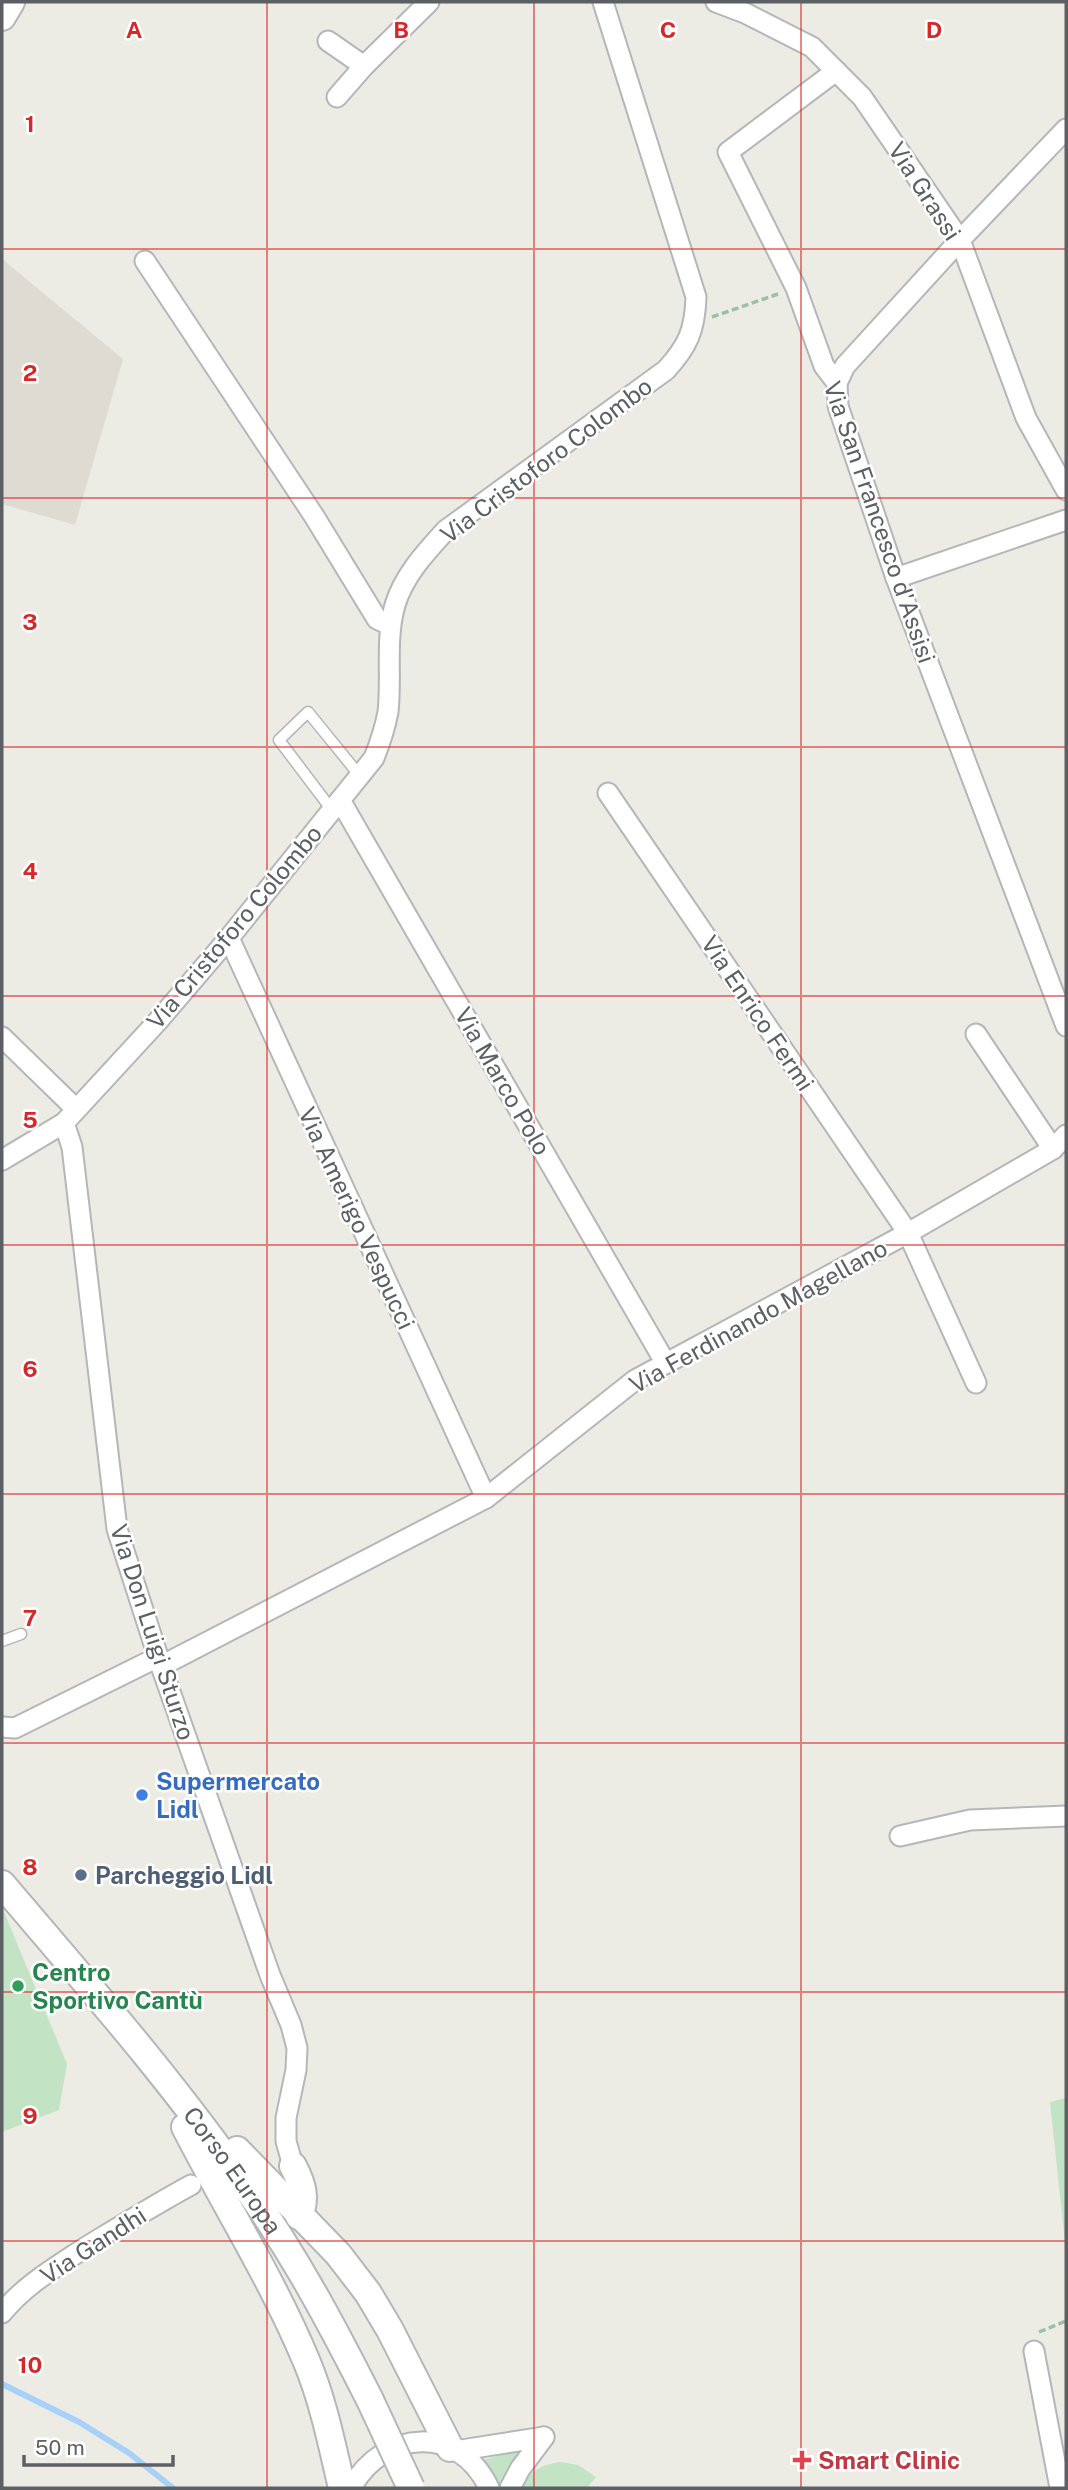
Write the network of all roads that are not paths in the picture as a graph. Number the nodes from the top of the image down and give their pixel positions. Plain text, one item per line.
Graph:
1 (11, 2) edge
2 (429, 2) edge
3 (603, 2) edge
4 (716, 2) edge
5 (2, 17) edge
6 (328, 41) dead end
7 (364, 66) junction
8 (836, 71) junction
9 (337, 97) dead end
10 (1066, 129) edge
11 (960, 240) junction
12 (145, 261) dead end
13 (837, 383) junction
14 (1066, 490) edge
15 (1066, 520) edge
16 (896, 578) junction
17 (390, 625) junction
18 (360, 777) junction
19 (608, 793) dead end
20 (336, 805) junction
21 (229, 938) junction
22 (1066, 1026) edge
23 (976, 1034) dead end
24 (2, 1037) edge
25 (70, 1116) junction
26 (1060, 1142) edge
27 (2, 1160) edge
28 (908, 1233) junction
29 (665, 1362) junction
30 (976, 1383) dead end
31 (486, 1498) junction
32 (21, 1634) dead end
33 (2, 1641) edge
34 (159, 1661) junction
35 (2, 1727) edge
36 (1066, 1816) edge
37 (900, 1836) dead end
38 (2, 1884) edge
39 (151, 2060) junction
40 (293, 2166) joint
41 (201, 2180) junction
42 (299, 2216) junction
43 (2, 2313) edge
44 (1034, 2351) road end
45 (452, 2449) junction
46 (342, 2488) edge
47 (351, 2488) edge
48 (411, 2488) edge
49 (489, 2488) edge
50 (510, 2488) edge
51 (1060, 2488) edge

1 - 5 main road
2 - 7 street
3 - 17 street, Via Cristoforo Colombo
4 - 8 street, Via Grassi
6 - 7 street
7 - 9 street
8 - 11 street, Via Grassi
8 - 13 street, Via San Francesco d'Assisi
10 - 11 street
11 - 13 street
11 - 14 street, Via Grassi
12 - 17 street
13 - 16 street, Via San Francesco d'Assisi
15 - 16 street
16 - 22 street, Via San Francesco d'Assisi
17 - 18 street, Via Cristoforo Colombo
18 - 20 street, Via Cristoforo Colombo
18 - 20 lane
19 - 28 street, Via Enrico Fermi
20 - 21 street, Via Cristoforo Colombo
20 - 29 street, Via Marco Polo
21 - 25 street, Via Cristoforo Colombo
21 - 31 street, Via Amerigo Vespucci
23 - 26 street
24 - 25 street
25 - 27 street, Via Cristoforo Colombo
25 - 34 street, Via Don Luigi Sturzo
26 - 28 street, Via Ferdinando Magellano
28 - 29 street, Via Ferdinando Magellano
28 - 30 street, Via Enrico Fermi
29 - 31 street, Via Ferdinando Magellano
31 - 34 street, Via Ferdinando Magellano
32 - 33 lane
34 - 35 street, Via Ferdinando Magellano
34 - 40 street, Via Don Luigi Sturzo
36 - 37 street
38 - 39 main road, Corso Europa
39 - 41 main road
39 - 42 main road
39 - 48 main road, Corso Europa, bridge
40 - 42 main road
41 - 43 street, Via Gandhi
41 - 46 main road
42 - 45 main road
44 - 51 street
45 - 47 street
45 - 49 street
45 - 50 street

